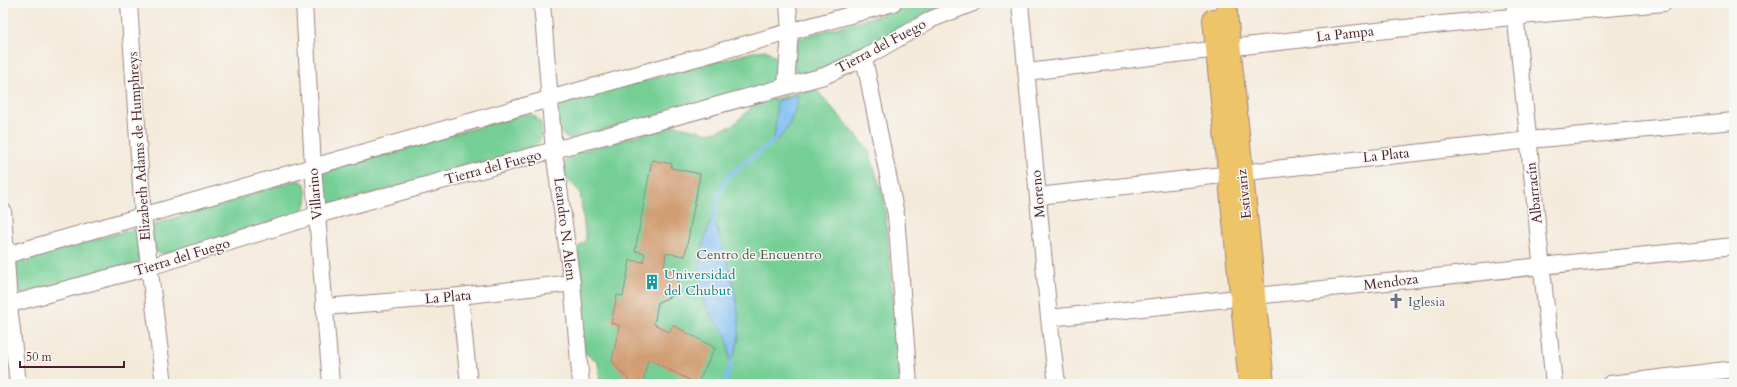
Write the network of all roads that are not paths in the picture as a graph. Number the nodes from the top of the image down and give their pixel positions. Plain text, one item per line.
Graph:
1 (129, 3) edge
2 (304, 3) edge
3 (542, 3) edge
4 (788, 3) edge
5 (893, 3) edge
6 (973, 3) edge
7 (1020, 3) edge
8 (1212, 3) edge
9 (1226, 3) edge
10 (1664, 3) edge
11 (1515, 9) edge
12 (790, 32) junction
13 (1223, 48) junction
14 (864, 58) junction
15 (1027, 72) junction
16 (786, 86) junction
17 (549, 99) junction
18 (1734, 121) edge
19 (1529, 140) junction
20 (554, 151) junction
21 (313, 167) junction
22 (1234, 172) junction
23 (1038, 196) junction
24 (3, 211) edge
25 (317, 215) junction
26 (143, 217) junction
27 (1734, 246) edge
28 (4, 256) edge
29 (1542, 264) junction
30 (149, 267) junction
31 (572, 283) junction
32 (460, 296) junction
33 (1247, 298) junction
34 (6, 306) edge
35 (324, 307) junction
36 (1049, 318) junction
37 (1734, 369) edge
38 (18, 384) edge
39 (164, 384) edge
40 (331, 384) edge
41 (469, 384) edge
42 (581, 384) edge
43 (909, 384) edge
44 (1057, 384) edge
45 (1249, 384) edge
46 (1264, 384) edge
47 (1554, 384) edge
48 (1610, 384) edge

1 - 26 street, Elizabeth Adams de Humphreys
2 - 21 street, Villarino
3 - 17 street, Leandro N. Alem
4 - 12 street
5 - 12 street
6 - 14 street, Tierra del Fuego
7 - 15 street, Moreno
8 - 13 main road, Estivariz
9 - 13 main road, Estivariz
10 - 11 street, La Pampa
11 - 13 street, La Pampa
11 - 19 street, Albarracín
12 - 16 street
12 - 17 street
13 - 15 street, La Pampa
13 - 22 main road, Estivariz
14 - 16 street, Tierra del Fuego
14 - 43 street
15 - 23 street, Moreno
16 - 20 street, Tierra del Fuego
17 - 20 street, Leandro N. Alem
17 - 21 street
18 - 19 street, La Plata
19 - 22 street, La Plata
19 - 29 street, Albarracín
20 - 25 street, Tierra del Fuego
20 - 31 street, Leandro N. Alem
21 - 25 street, Villarino
21 - 26 street
22 - 23 street, La Plata
22 - 33 main road, Estivariz
23 - 36 street, Moreno
24 - 28 street
25 - 30 street, Tierra del Fuego
25 - 35 street, Villarino
26 - 28 street
26 - 30 street, Elizabeth Adams de Humphreys
27 - 29 street, Mendoza
28 - 34 street
29 - 33 street, Mendoza
29 - 47 street, Albarracín
30 - 34 street, Tierra del Fuego
30 - 39 street, Elizabeth Adams de Humphreys
31 - 32 street, La Plata
31 - 42 street, Leandro N. Alem
32 - 35 street, La Plata
32 - 41 street
33 - 36 street, Mendoza
33 - 45 main road, Estivariz
33 - 46 main road, Estivariz
34 - 38 street
35 - 40 street, Villarino
36 - 44 street, Moreno
37 - 48 street

